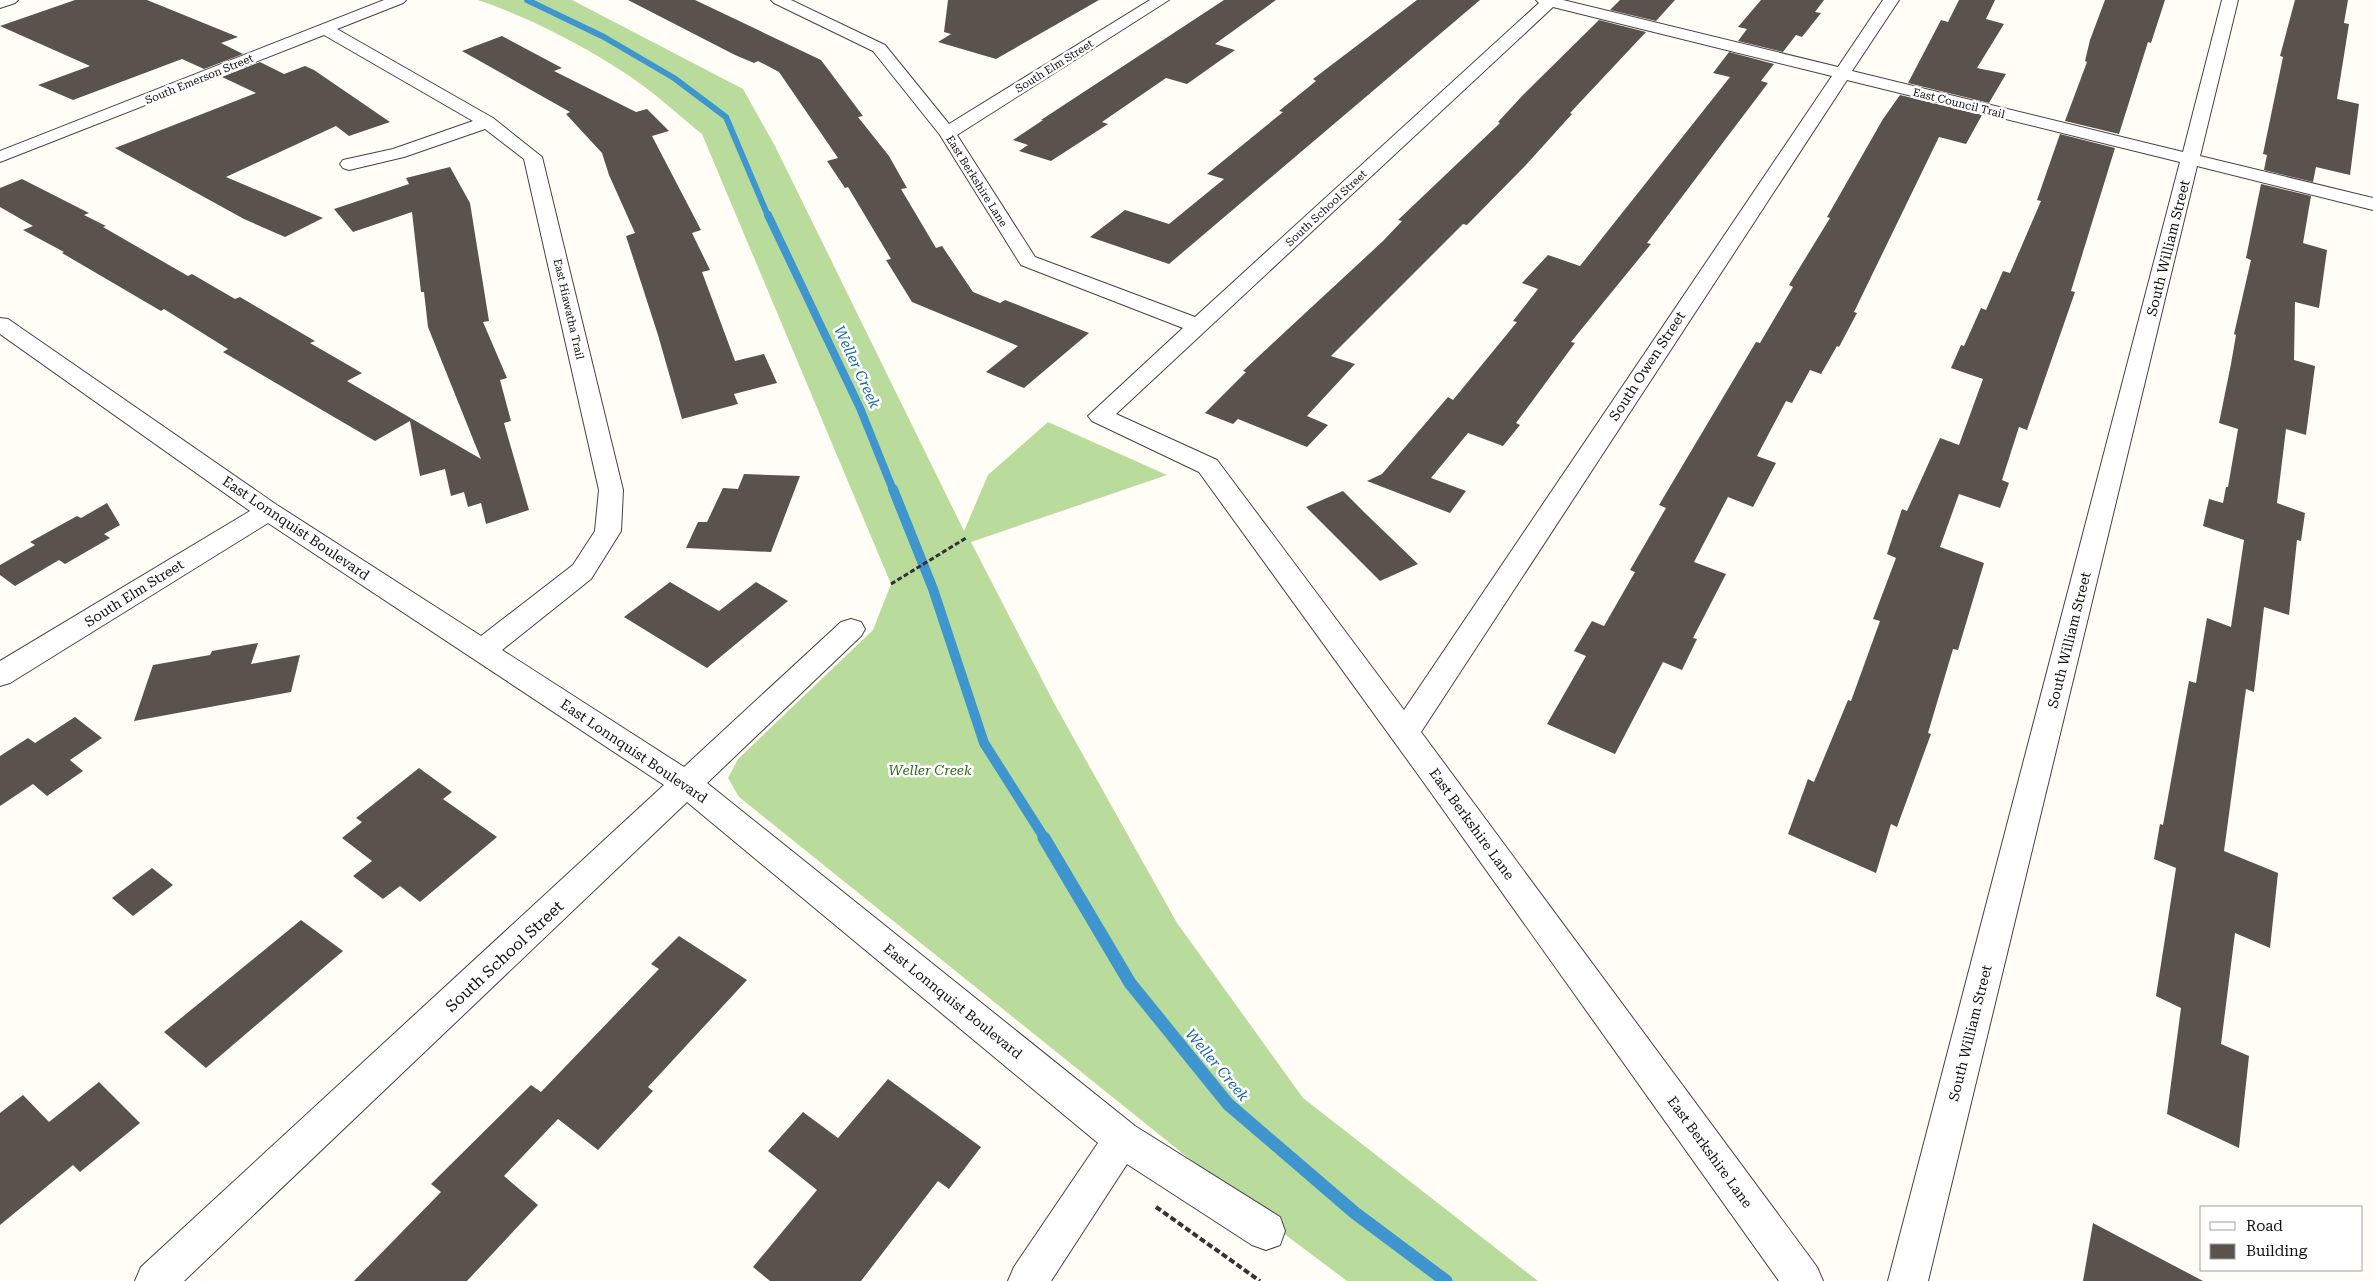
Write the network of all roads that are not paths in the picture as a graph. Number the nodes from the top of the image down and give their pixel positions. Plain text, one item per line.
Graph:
1 (10, 0) edge
2 (398, 0) edge
3 (781, 0) edge
4 (1161, 0) edge
5 (1549, 0) edge
6 (1891, 0) edge
7 (2230, 0) edge
8 (0, 3) edge
9 (324, 29) junction
10 (1840, 74) junction
11 (488, 122) junction
12 (947, 133) junction
13 (0, 157) edge
14 (2190, 159) junction
15 (349, 164) dead end
16 (2373, 204) edge
17 (1198, 326) junction
18 (7, 337) edge
19 (1100, 416) joint
20 (268, 511) junction
21 (851, 629) dead end
22 (483, 650) junction
23 (0, 675) edge
24 (1405, 733) junction
25 (687, 784) junction
26 (1122, 1138) junction
27 (1266, 1231) dead end
28 (155, 1281) edge
29 (1028, 1281) edge
30 (1803, 1281) edge
31 (1908, 1281) edge

1 - 8 street
2 - 9 street, South Emerson Street
3 - 12 street, East Berkshire Lane
4 - 12 street, South Elm Street
5 - 10 street, East Council Trail
5 - 17 street, South School Street
6 - 10 street, South Owen Street
7 - 14 street, South William Street
9 - 11 street, East Hiawatha Trail
9 - 13 street, South Emerson Street
10 - 14 street, East Council Trail
10 - 24 street, South Owen Street
11 - 15 street
11 - 22 street, East Hiawatha Trail
12 - 17 street, East Berkshire Lane
14 - 16 street, East Council Trail
14 - 31 street, South William Street
17 - 19 street, South School Street
18 - 20 street, East Lonnquist Boulevard
19 - 24 street, East Berkshire Lane
20 - 22 street, East Lonnquist Boulevard
20 - 23 street, South Elm Street
21 - 25 street, South School Street
22 - 25 street, East Lonnquist Boulevard
24 - 30 street, East Berkshire Lane
25 - 26 street, East Lonnquist Boulevard
25 - 28 street, South School Street
26 - 27 street, East Lonnquist Boulevard
26 - 29 street

